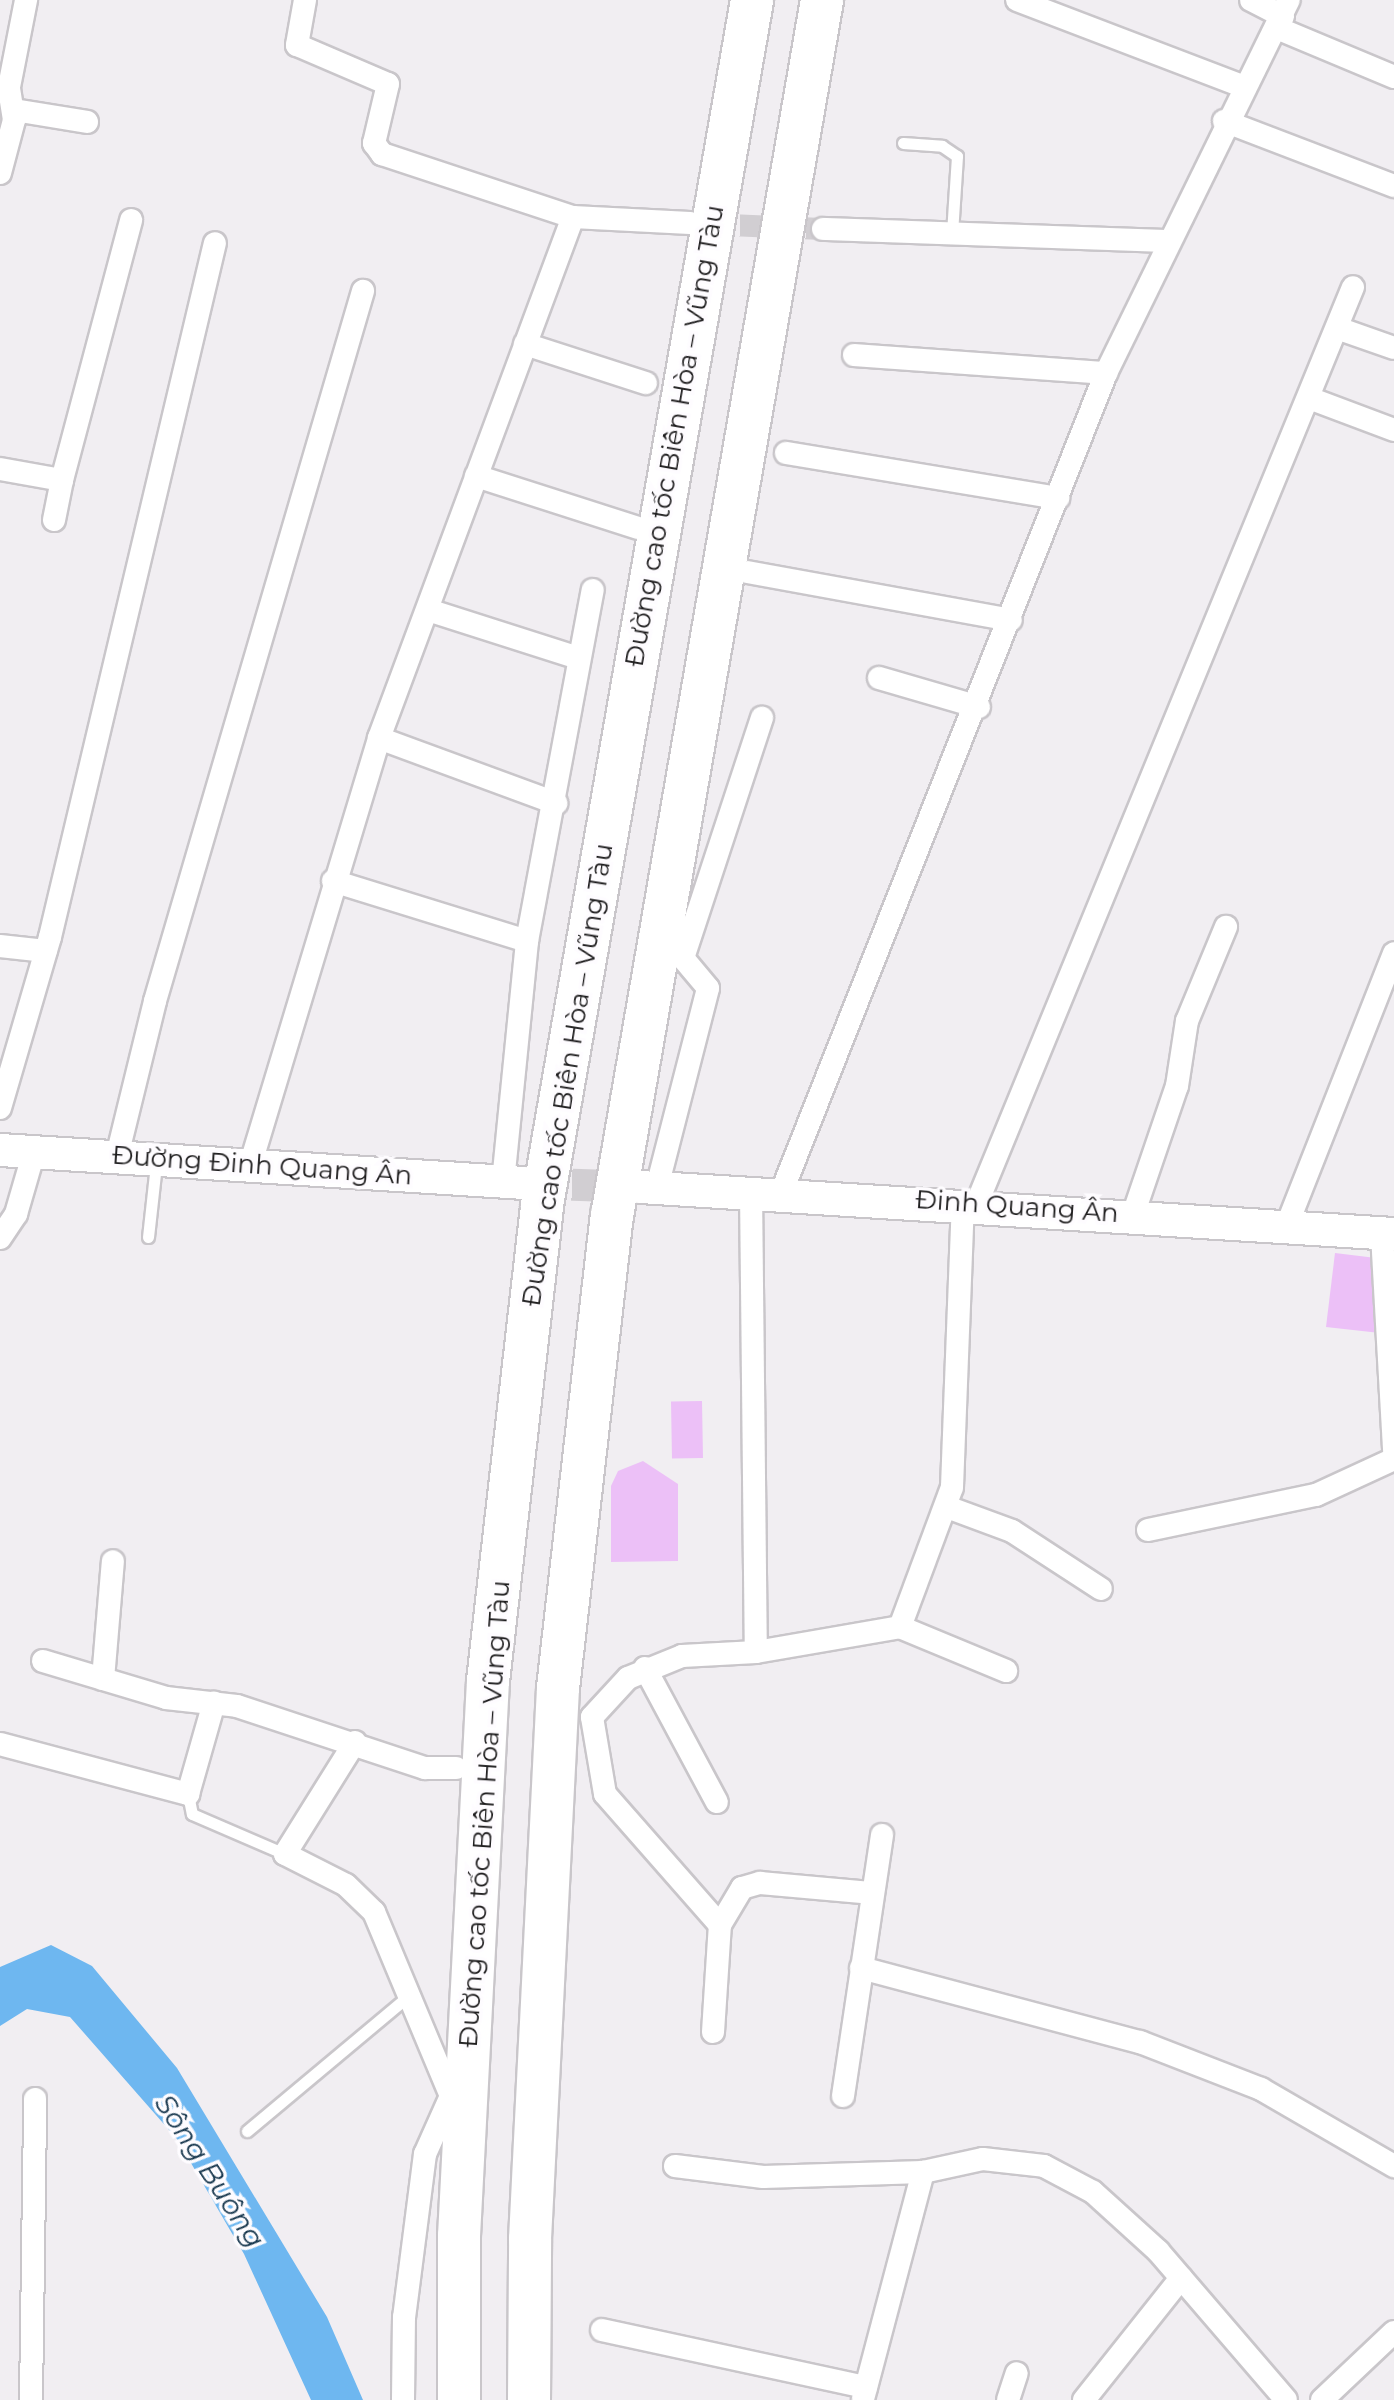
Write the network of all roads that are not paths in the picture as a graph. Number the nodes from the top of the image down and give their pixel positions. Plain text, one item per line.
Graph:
1 (26, 0) edge
2 (305, 0) edge
3 (752, 0) edge
4 (822, 0) edge
5 (1017, 0) edge
6 (1251, 0) edge
7 (1283, 15) edge
8 (1394, 77) edge
9 (1242, 86) junction
10 (14, 110) junction
11 (1224, 121) junction
12 (87, 122) dead end
13 (903, 143) dead end
14 (0, 173) edge
15 (1394, 186) edge
16 (573, 217) junction
17 (131, 220) dead end
18 (690, 223) tunnel mouth
19 (823, 229) tunnel mouth
20 (952, 234) junction
21 (1169, 241) junction
22 (215, 243) dead end
23 (1353, 287) dead end
24 (363, 291) dead end
25 (1337, 328) junction
26 (525, 344) junction
27 (1394, 348) edge
28 (854, 355) dead end
29 (1106, 373) junction
30 (646, 383) dead end
31 (1309, 398) junction
32 (1394, 430) edge
33 (786, 453) dead end
34 (0, 469) edge
35 (476, 476) junction
36 (62, 480) junction
37 (1058, 498) junction
38 (54, 520) dead end
39 (638, 528) dead end
40 (747, 572) dead end
41 (593, 590) dead end
42 (428, 610) junction
43 (1011, 620) junction
44 (578, 658) junction
45 (879, 678) dead end
46 (979, 707) junction
47 (762, 718) dead end
48 (379, 738) junction
49 (556, 803) junction
50 (333, 881) junction
51 (1226, 927) dead end
52 (527, 941) junction
53 (0, 946) edge
54 (46, 951) junction
55 (1394, 953) edge
56 (0, 1108) edge
57 (0, 1150) edge
58 (34, 1152) junction
59 (117, 1156) junction
60 (157, 1159) junction
61 (250, 1166) junction
62 (514, 1182) joint
63 (649, 1187) joint
64 (766, 1190) junction
65 (970, 1203) junction
66 (1133, 1215) junction
67 (1287, 1225) junction
68 (1388, 1234) edge
69 (148, 1237) dead end
70 (0, 1238) edge
71 (1394, 1452) edge
72 (1394, 1459) edge
73 (947, 1507) junction
74 (1148, 1530) dead end
75 (113, 1561) dead end
76 (1101, 1589) dead end
77 (900, 1627) junction
78 (756, 1652) junction
79 (43, 1661) dead end
80 (645, 1668) junction
81 (1006, 1671) dead end
82 (103, 1679) junction
83 (214, 1703) junction
84 (355, 1742) junction
85 (0, 1744) edge
86 (456, 1768) dead end
87 (188, 1794) junction
88 (717, 1802) dead end
89 (882, 1835) dead end
90 (285, 1854) junction
91 (871, 1893) junction
92 (720, 1925) junction
93 (861, 1968) junction
94 (413, 1993) junction
95 (713, 2032) dead end
96 (843, 2096) dead end
97 (35, 2099) dead end
98 (247, 2131) dead end
99 (675, 2166) dead end
100 (1394, 2166) edge
101 (923, 2172) junction
102 (1181, 2278) junction
103 (602, 2330) dead end
104 (1394, 2332) edge
105 (1017, 2373) dead end
106 (868, 2396) edge
107 (31, 2400) edge
108 (403, 2400) edge
109 (459, 2400) edge
110 (529, 2400) edge
111 (1008, 2400) edge
112 (1084, 2400) edge
113 (1286, 2400) edge
114 (1322, 2400) edge

1 - 10 street
2 - 16 street
3 - 109 highway, Đường cao tốc Biên Hòa – Vũng Tàu
4 - 110 highway
5 - 9 street
6 - 7 street
7 - 8 street
7 - 9 street
9 - 11 street
10 - 12 street
10 - 14 street
11 - 15 street
11 - 21 street
13 - 20 lane
16 - 18 street
16 - 26 street
17 - 36 street
19 - 20 street
20 - 21 street
21 - 29 street
22 - 54 street
23 - 25 street
24 - 59 street
25 - 27 street
25 - 31 street
26 - 30 street
26 - 35 street
28 - 29 street
29 - 37 street
31 - 32 street
31 - 65 street
33 - 37 street
34 - 36 street
35 - 39 street
35 - 42 street
36 - 38 street
37 - 43 street
40 - 43 street
41 - 44 street
42 - 44 street
42 - 48 street
43 - 46 street
44 - 49 street
45 - 46 street
46 - 64 street
47 - 63 street
48 - 49 street
48 - 50 street
49 - 52 street
50 - 52 street
50 - 61 street
51 - 66 street
52 - 62 street
53 - 54 street
54 - 56 street
55 - 67 street
57 - 58 street, Đường Đinh Quang Ân
58 - 59 street, Đường Đinh Quang Ân
58 - 70 street
59 - 60 street, Đường Đinh Quang Ân
60 - 61 street, Đường Đinh Quang Ân
60 - 69 lane
61 - 62 street, Đường Đinh Quang Ân
63 - 64 street, Đinh Quang Ân
64 - 65 street, Đinh Quang Ân
64 - 78 street
65 - 66 street, Đinh Quang Ân
65 - 73 street
66 - 67 street, Đinh Quang Ân
67 - 68 street, Đinh Quang Ân
68 - 71 street
72 - 74 street
73 - 76 street
73 - 77 street
75 - 82 street
77 - 78 street
77 - 81 street
78 - 80 street
79 - 82 street
80 - 88 street
80 - 92 street
82 - 83 street
83 - 84 street
83 - 87 street
84 - 86 street
84 - 90 street
85 - 87 street
87 - 90 lane
89 - 91 street
90 - 94 street
91 - 92 street
91 - 93 street
92 - 95 street
93 - 96 street
93 - 100 street
94 - 98 lane
94 - 108 street
97 - 107 street
99 - 101 street
101 - 102 street
101 - 106 street
102 - 112 street
102 - 113 street
103 - 106 street
104 - 114 street
105 - 111 street

